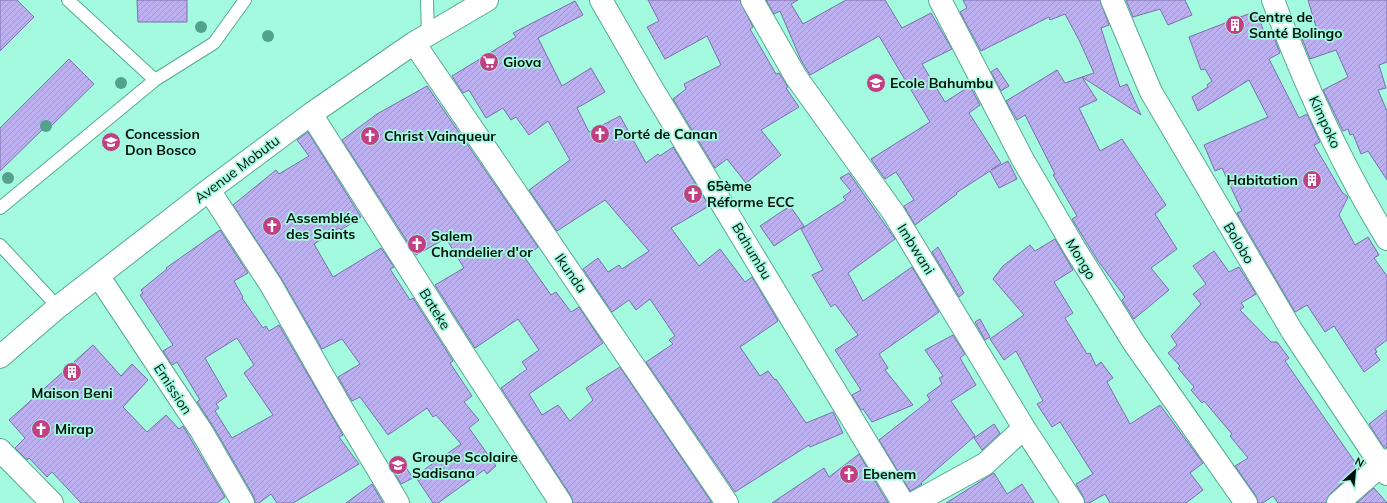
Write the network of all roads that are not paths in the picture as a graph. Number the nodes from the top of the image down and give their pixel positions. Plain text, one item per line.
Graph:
1 (68, 0) edge
2 (245, 0) edge
3 (427, 0) edge
4 (487, 0) edge
5 (601, 0) edge
6 (752, 0) edge
7 (940, 0) edge
8 (1112, 0) edge
9 (1273, 0) edge
10 (421, 39) junction
11 (155, 80) junction
12 (311, 114) junction
13 (209, 190) junction
14 (0, 208) edge
15 (1387, 240) edge
16 (0, 245) edge
17 (99, 277) junction
18 (58, 308) junction
19 (0, 357) edge
20 (1024, 428) junction
21 (0, 450) edge
22 (1385, 466) edge
23 (45, 501) edge
24 (243, 503) edge
25 (398, 503) edge
26 (561, 503) edge
27 (727, 503) edge
28 (903, 503) edge
29 (914, 503) edge
30 (1073, 503) edge
31 (1246, 503) edge
32 (1338, 503) edge

1 - 11 lane
2 - 11 lane
3 - 10 lane
4 - 10 street, Avenue Mobutu
5 - 28 street, Bahumbu
6 - 20 street, Imbwani
7 - 31 street, Mongo
8 - 22 street, Bolobo
9 - 15 street, Kimpoko
10 - 12 street, Avenue Mobutu
10 - 27 street, Ikunda
11 - 14 lane
12 - 13 street, Avenue Mobutu
12 - 26 street, Bateke
13 - 17 street, Avenue Mobutu
13 - 25 street
16 - 18 lane
17 - 18 street, Avenue Mobutu
17 - 24 street, Emission
18 - 19 street, Avenue Mobutu
20 - 29 street
20 - 30 street, Imbwani
21 - 23 street
22 - 32 street

